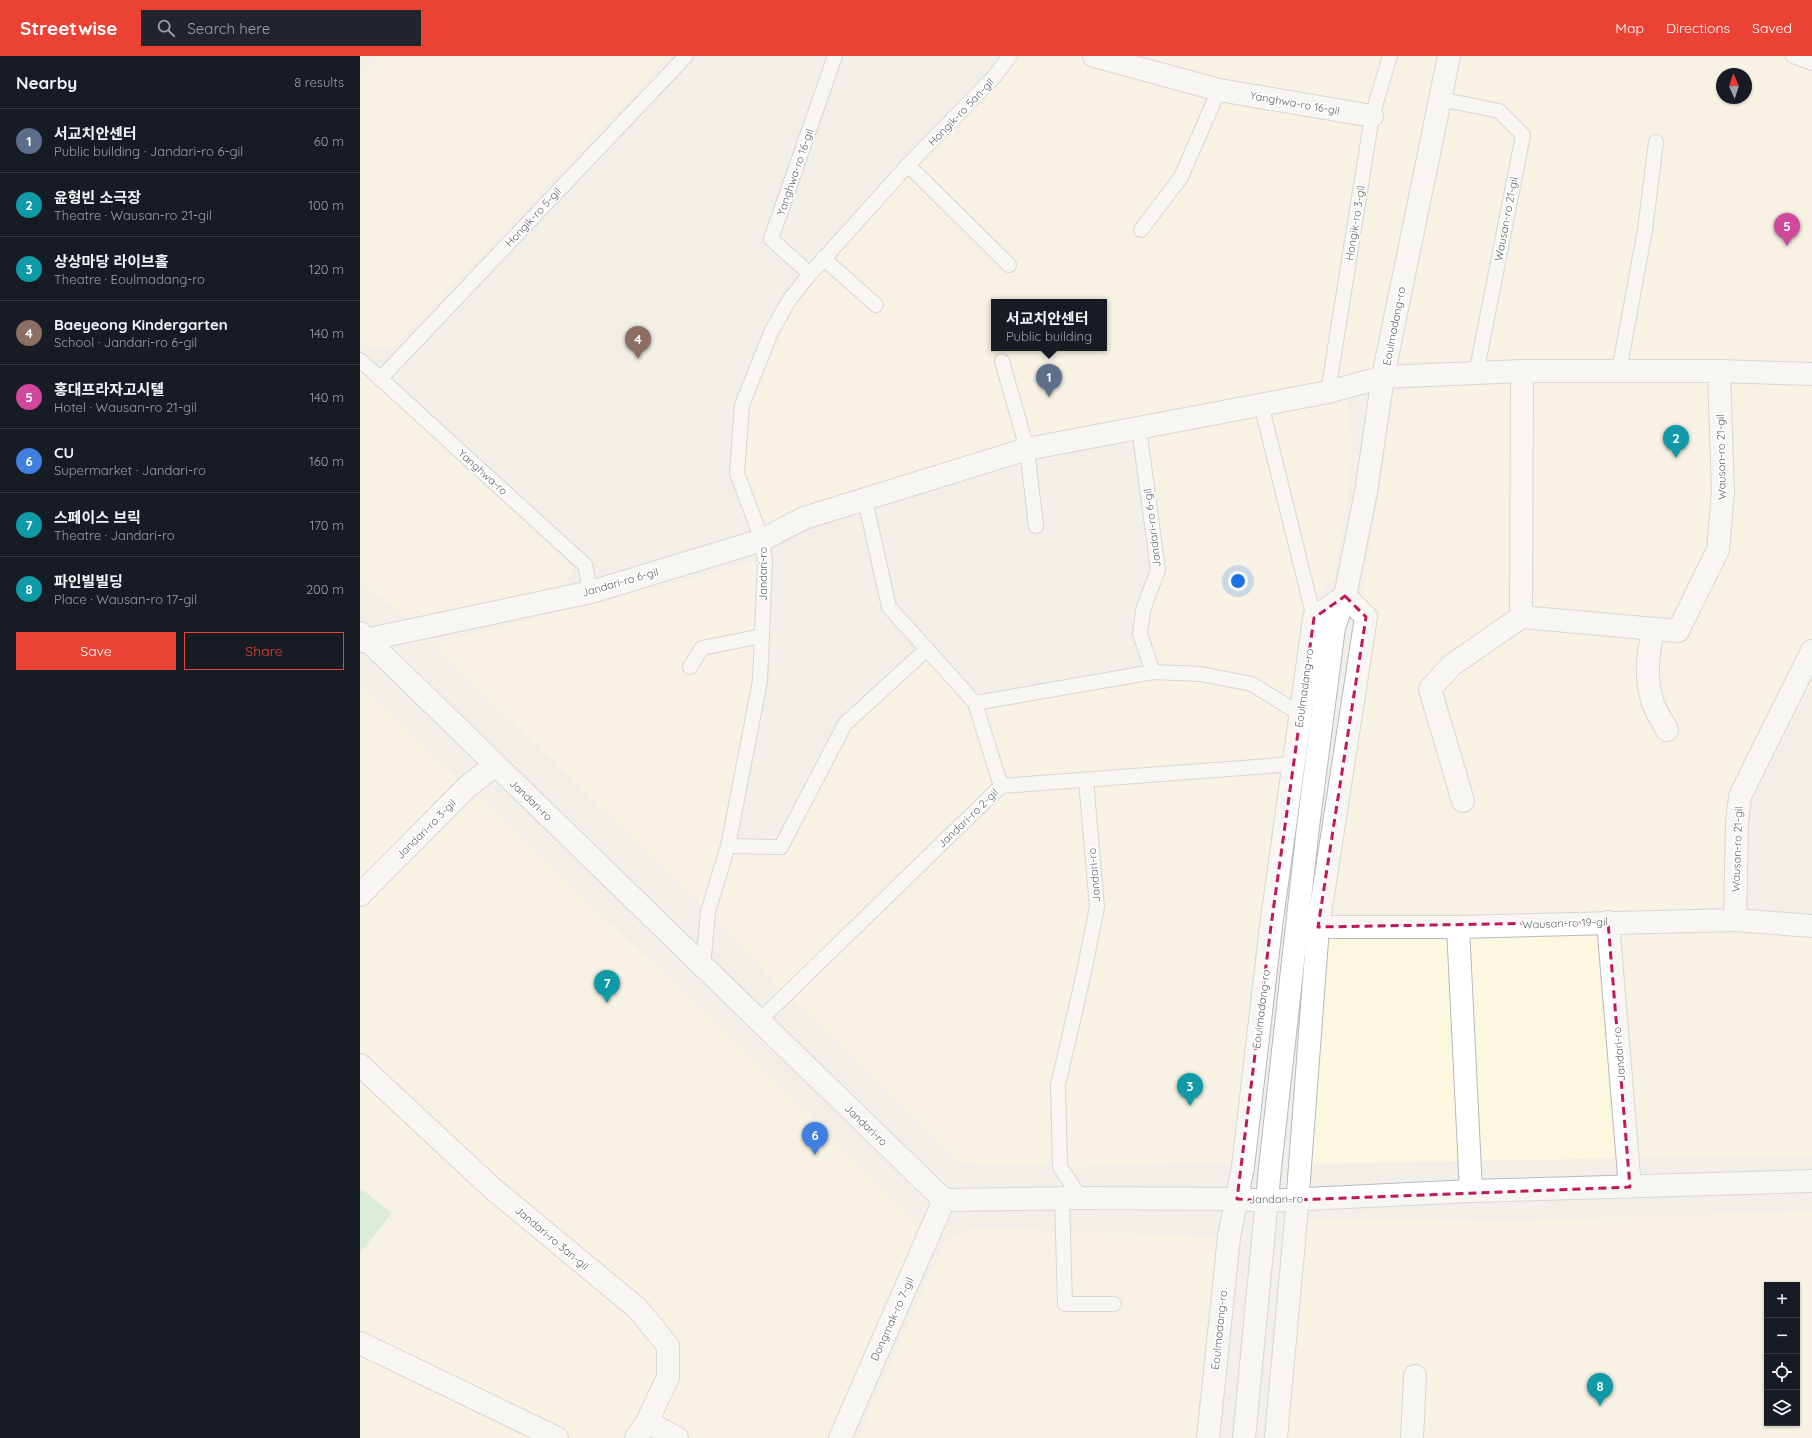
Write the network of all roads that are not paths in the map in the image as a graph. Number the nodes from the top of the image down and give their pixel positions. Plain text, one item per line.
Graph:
1 (686, 56) edge
2 (835, 56) edge
3 (1010, 56) edge
4 (1094, 56) edge
5 (1390, 56) edge
6 (1449, 56) edge
7 (1793, 56) edge
8 (1812, 63) edge
9 (1219, 90) junction
10 (1440, 98) junction
11 (1372, 116) junction
12 (1656, 142) dead end
13 (908, 165) junction
14 (1141, 230) dead end
15 (823, 258) junction
16 (1009, 265) dead end
17 (810, 274) junction
18 (876, 306) dead end
19 (360, 360) edge
20 (1002, 361) dead end
21 (1619, 370) junction
22 (1522, 371) junction
23 (1719, 371) junction
24 (1476, 374) junction
25 (1812, 374) edge
26 (1384, 377) junction
27 (380, 379) junction
28 (1328, 392) junction
29 (1261, 404) junction
30 (1139, 428) junction
31 (1027, 449) junction
32 (865, 500) junction
33 (1036, 526) dead end
34 (762, 540) junction
35 (591, 592) junction
36 (1345, 596) junction
37 (1521, 616) junction
38 (1314, 618) junction
39 (1654, 628) junction
40 (762, 636) junction
41 (362, 638) edge
42 (927, 649) junction
43 (1812, 651) edge
44 (690, 667) dead end
45 (1153, 672) junction
46 (975, 703) junction
47 (1300, 714) junction
48 (1667, 730) dead end
49 (1294, 764) junction
50 (495, 765) junction
51 (1086, 780) junction
52 (1001, 786) junction
53 (1462, 800) dead end
54 (728, 846) junction
55 (360, 895) edge
56 (1735, 920) junction
57 (1608, 922) junction
58 (1812, 926) edge
59 (1318, 927) junction
60 (1458, 927) junction
61 (703, 967) junction
62 (759, 1021) junction
63 (360, 1065) edge
64 (1812, 1181) edge
65 (1630, 1187) junction
66 (1471, 1192) junction
67 (1072, 1199) junction
68 (1238, 1199) junction
69 (1296, 1199) junction
70 (944, 1200) junction
71 (1267, 1201) junction
72 (1114, 1304) dead end
73 (360, 1343) edge
74 (1415, 1376) dead end
75 (642, 1430) edge
76 (557, 1438) edge
77 (677, 1438) edge
78 (840, 1438) edge
79 (1208, 1438) edge
80 (1244, 1438) edge
81 (1276, 1438) edge
82 (1412, 1438) edge

1 - 27 lane, Hongik-ro 5-gil
2 - 17 lane, Yanghwa-ro 16-gil
3 - 13 lane, Hongik-ro 5an-gil
4 - 9 street, Yanghwa-ro 16-gil
5 - 11 lane, Hongik-ro 3-gil
6 - 10 street, Eoulmadang-ro
7 - 8 lane
9 - 11 street, Yanghwa-ro 16-gil
9 - 14 lane
10 - 24 lane, Wausan-ro 21-gil
10 - 26 street, Eoulmadang-ro
11 - 28 lane, Hongik-ro 3-gil
12 - 21 lane
13 - 15 lane, Hongik-ro 5an-gil
13 - 16 lane
15 - 17 lane, Hongik-ro 5an-gil
15 - 18 lane
17 - 34 lane, Hongik-ro 5an-gil
19 - 27 lane, Yanghwa-ro
20 - 31 lane
21 - 22 street
21 - 23 street
22 - 24 street
22 - 37 street
23 - 25 street
23 - 39 street, Wausan-ro 21-gil
24 - 26 street
26 - 28 street, Jandari-ro 6-gil
26 - 36 street, Eoulmadang-ro
27 - 35 lane, Yanghwa-ro
28 - 29 street, Jandari-ro 6-gil
29 - 30 street, Jandari-ro 6-gil
29 - 38 lane
30 - 31 street, Jandari-ro 6-gil
30 - 45 lane, Jandari-ro 6-gil
31 - 32 street, Jandari-ro 6-gil
31 - 33 lane
32 - 34 street, Jandari-ro 6-gil
32 - 42 lane
34 - 35 street, Jandari-ro 6-gil
34 - 40 lane, Jandari-ro
35 - 41 street, Jandari-ro 6-gil
36 - 38 street
36 - 59 street
36 - 71 street, Eoulmadang-ro
37 - 39 street, Wausan-ro 21-gil
37 - 53 street
38 - 47 street, Eoulmadang-ro
39 - 48 street
40 - 44 lane
40 - 54 lane, Jandari-ro
41 - 50 street, Jandari-ro
42 - 46 lane
42 - 54 lane
43 - 56 street, Wausan-ro 21-gil
45 - 46 lane
45 - 47 lane
46 - 52 lane
47 - 49 street, Eoulmadang-ro
49 - 51 lane, Jandari-ro 2-gil
49 - 68 street, Eoulmadang-ro
50 - 55 street, Jandari-ro 3-gil
50 - 61 street, Jandari-ro
51 - 52 lane, Jandari-ro 2-gil
51 - 67 lane, Jandari-ro
52 - 62 lane, Jandari-ro 2-gil
54 - 61 lane, Jandari-ro
56 - 57 street, Wausan-ro 19-gil
56 - 58 street, Wausan-ro 19-gil
57 - 60 street, Wausan-ro 19-gil
57 - 65 street, Jandari-ro
59 - 60 street, Wausan-ro 19-gil
59 - 69 street
60 - 66 street
61 - 62 street, Jandari-ro
62 - 70 street, Jandari-ro
63 - 75 street, Jandari-ro 3an-gil
64 - 65 street, Jandari-ro
65 - 66 street, Jandari-ro
66 - 69 street, Jandari-ro
67 - 68 street, Jandari-ro
67 - 70 street, Jandari-ro
67 - 72 lane
68 - 71 street, Jandari-ro
68 - 79 street, Eoulmadang-ro
69 - 71 street, Jandari-ro
69 - 81 street
70 - 78 street, Dongmak-ro 7-gil
71 - 80 street, Eoulmadang-ro
73 - 76 street
74 - 82 street
75 - 77 street

